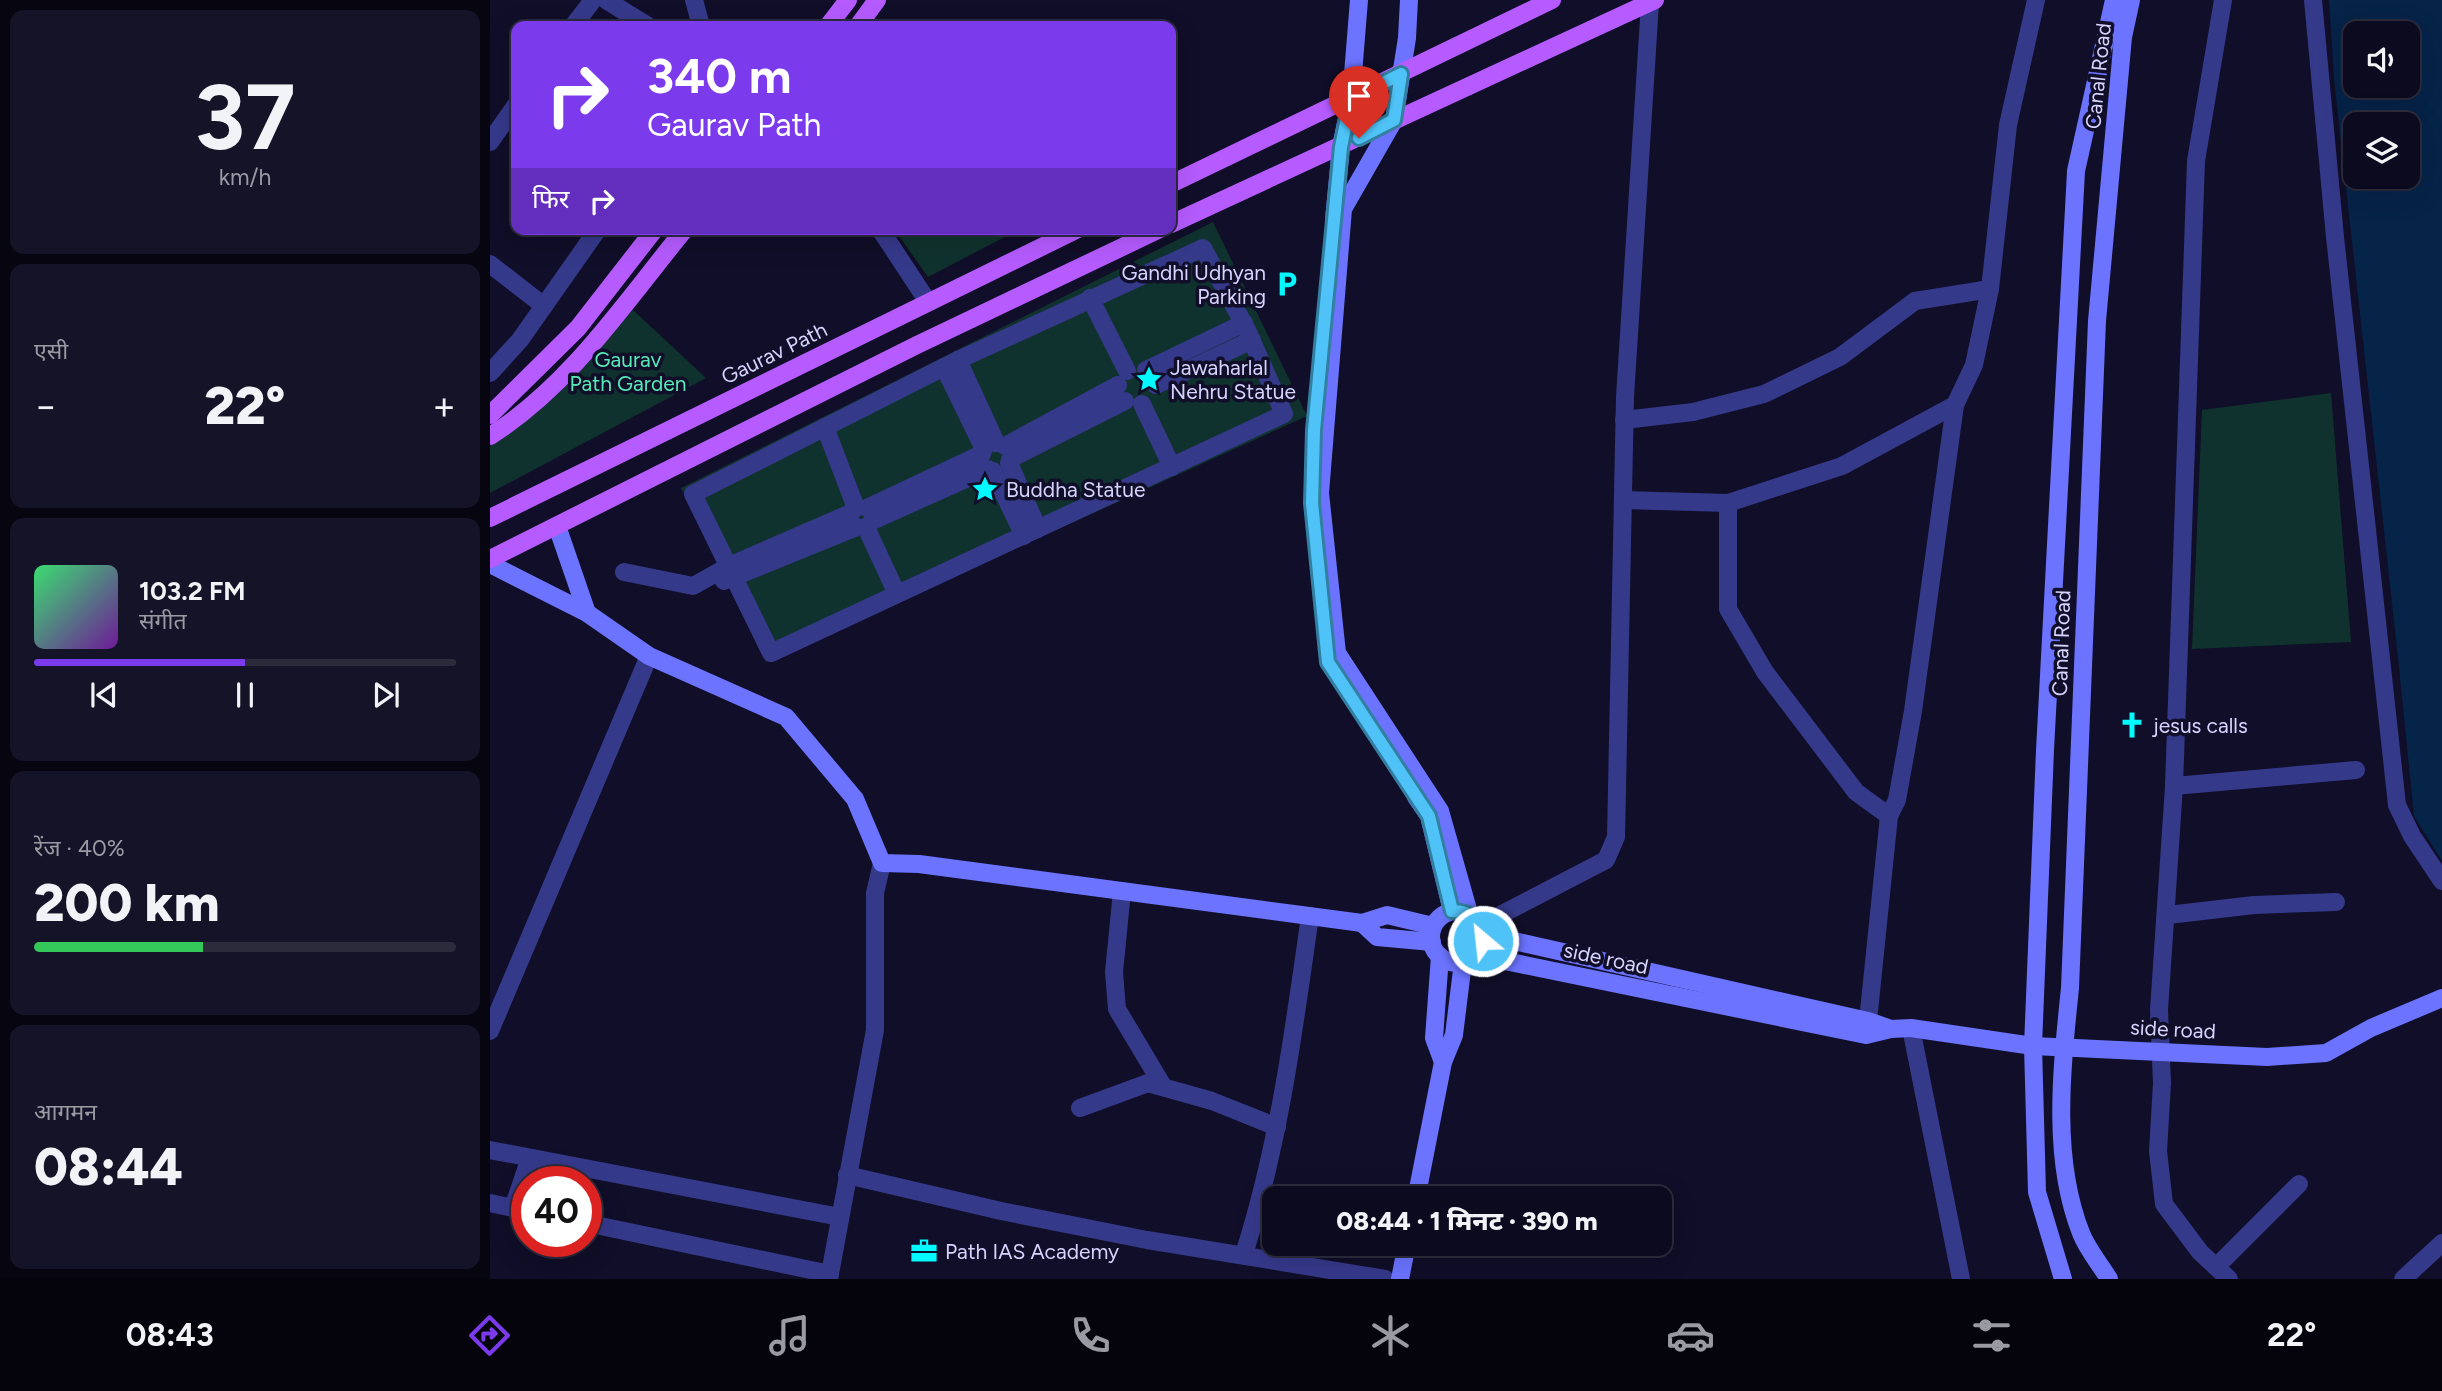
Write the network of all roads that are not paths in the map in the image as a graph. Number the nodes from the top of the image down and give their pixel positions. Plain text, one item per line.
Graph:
1 (593, 0) edge
2 (606, 0) edge
3 (694, 0) edge
4 (848, 0) edge
5 (877, 0) edge
6 (1359, 0) edge
7 (1409, 0) edge
8 (1552, 0) edge
9 (2036, 0) edge
10 (2113, 0) edge
11 (2131, 0) edge
12 (2223, 0) edge
13 (2313, 0) edge
14 (1652, 1) edge
15 (577, 21) edge
16 (640, 21) edge
17 (700, 21) edge
18 (832, 21) edge
19 (862, 21) edge
20 (1401, 74) junction
21 (1351, 99) junction
22 (511, 112) edge
23 (1394, 120) junction
24 (490, 142) edge
25 (1341, 147) junction
26 (1176, 179) edge
27 (1176, 222) edge
28 (594, 235) edge
29 (650, 235) edge
30 (680, 235) edge
31 (884, 235) edge
32 (1065, 235) edge
33 (1147, 235) edge
34 (490, 264) edge
35 (1990, 289) junction
36 (1090, 298) junction
37 (928, 302) junction
38 (544, 306) junction
39 (1249, 329) junction
40 (951, 363) junction
41 (490, 373) edge
42 (1136, 386) junction
43 (1955, 405) junction
44 (490, 415) edge
45 (1624, 420) junction
46 (825, 427) junction
47 (490, 436) edge
48 (996, 457) junction
49 (1172, 467) junction
50 (1623, 500) junction
51 (1728, 503) junction
52 (490, 517) edge
53 (861, 517) junction
54 (557, 526) junction
55 (1031, 533) junction
56 (490, 562) edge
57 (624, 572) dead end
58 (732, 572) junction
59 (896, 592) junction
60 (587, 613) junction
61 (649, 656) junction
62 (2356, 770) dead end
63 (2174, 786) junction
64 (1889, 816) junction
65 (882, 863) junction
66 (2442, 881) edge
67 (1122, 891) junction
68 (2336, 902) dead end
69 (2168, 915) junction
70 (1310, 916) junction
71 (1471, 921) junction
72 (1435, 942) junction
73 (1469, 958) junction
74 (2442, 998) edge
75 (1868, 1021) junction
76 (1911, 1028) junction
77 (1891, 1029) junction
78 (490, 1031) edge
79 (2033, 1046) junction
80 (2064, 1046) junction
81 (2162, 1052) junction
82 (1443, 1062) junction
83 (1163, 1086) junction
84 (1080, 1108) dead end
85 (1277, 1127) junction
86 (490, 1150) edge
87 (530, 1158) junction
88 (528, 1166) edge
89 (847, 1175) junction
90 (2299, 1184) dead end
91 (1419, 1186) edge
92 (490, 1203) edge
93 (511, 1207) edge
94 (840, 1217) junction
95 (602, 1227) edge
96 (2442, 1243) edge
97 (1244, 1254) junction
98 (1405, 1256) edge
99 (2223, 1273) edge
100 (830, 1277) edge
101 (1385, 1279) edge
102 (1400, 1279) edge
103 (1961, 1279) edge
104 (2063, 1279) edge
105 (2109, 1279) edge
106 (2403, 1279) edge

1 - 15 street
2 - 16 street
3 - 17 street
4 - 18 main road
5 - 19 main road
6 - 21 street
7 - 20 street
8 - 20 main road
9 - 35 street
10 - 79 street, Canal Road
11 - 80 street, Canal Road
12 - 63 street
13 - 66 street
14 - 23 main road
14 - 45 street
20 - 21 main road
20 - 23 street
21 - 25 street
21 - 26 main road
22 - 24 street
23 - 25 main road
23 - 71 street
25 - 27 main road
25 - 71 street
28 - 38 street
29 - 44 main road
30 - 47 main road
31 - 37 street
32 - 37 main road, Gaurav Path
33 - 54 main road
34 - 38 street
35 - 43 street
35 - 45 street
36 - 39 street
36 - 40 street
36 - 42 street
37 - 52 main road, Gaurav Path
38 - 41 street
39 - 42 street
39 - 49 street
40 - 46 street
40 - 48 street
42 - 48 street
42 - 49 street
43 - 51 street
43 - 64 street
45 - 50 street
46 - 53 street
46 - 58 street
48 - 53 street
48 - 55 street
49 - 55 street
50 - 51 street
50 - 71 street
51 - 64 street
53 - 58 street
53 - 59 street
54 - 56 main road
54 - 60 street
55 - 59 street
56 - 60 street
57 - 58 street
58 - 59 street
60 - 61 street
61 - 65 street
61 - 78 street
62 - 63 street
63 - 69 street
64 - 75 street
65 - 67 street, side road
65 - 89 street
67 - 70 street, side road
67 - 83 street
68 - 69 street
69 - 81 street
70 - 72 street, side road
70 - 85 street
71 - 72 street
71 - 73 street
71 - 75 street, side road
72 - 73 street, side road
72 - 82 street
73 - 77 street, side road
73 - 82 street
74 - 81 street, side road
75 - 77 street, side road
76 - 77 street, side road
76 - 79 street, side road
76 - 103 street
79 - 80 street, side road
79 - 104 street, Canal Road
80 - 81 street, side road
80 - 105 street, Canal Road
81 - 99 street
82 - 91 street
83 - 84 street
83 - 85 street
85 - 97 street
86 - 87 street
87 - 88 street
87 - 94 street
89 - 94 street
89 - 97 street
90 - 99 street
92 - 93 street
94 - 100 street
95 - 100 street
96 - 106 street
97 - 101 street
98 - 102 street

